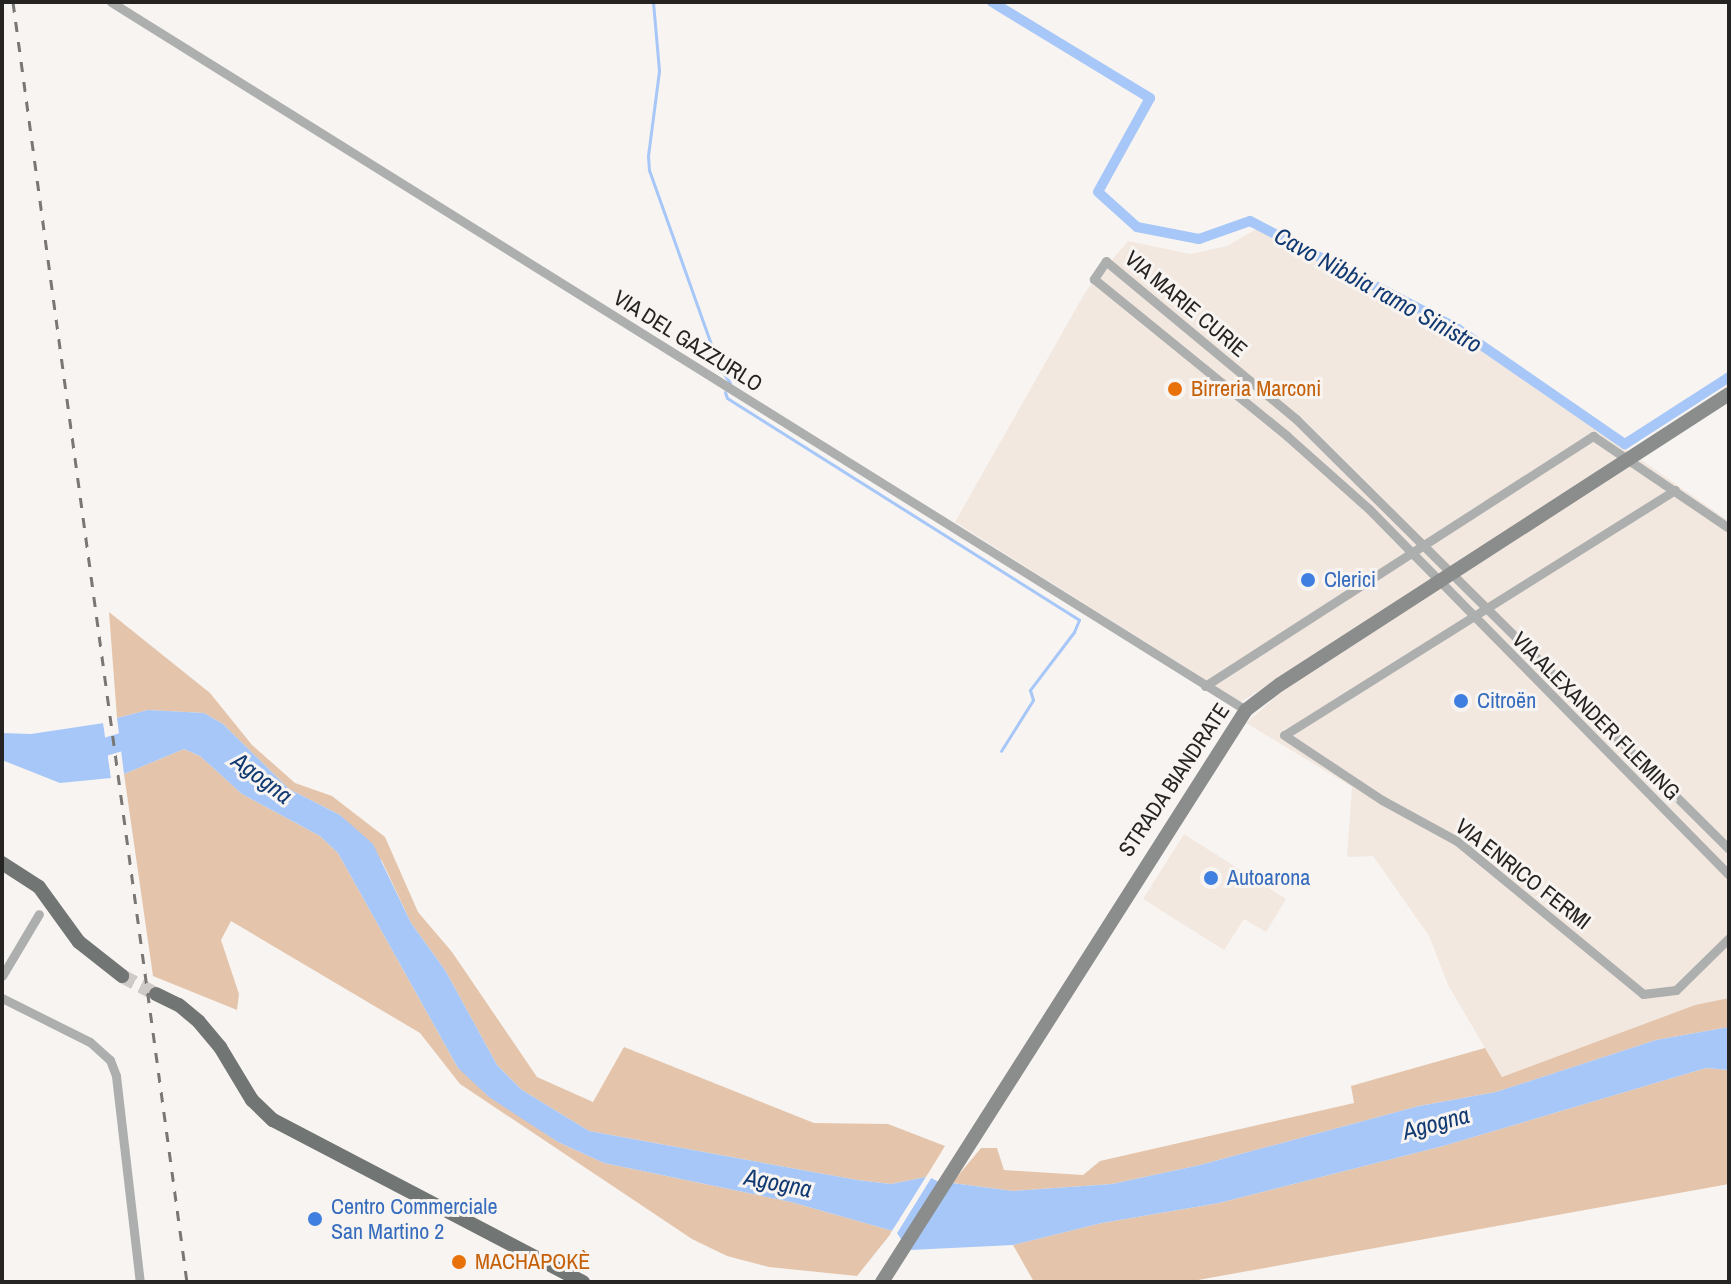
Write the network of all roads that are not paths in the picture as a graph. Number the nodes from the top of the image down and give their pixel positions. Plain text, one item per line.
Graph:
1 (111, 2) edge
2 (1729, 394) edge
3 (1626, 461) junction
4 (1675, 490) junction
5 (1729, 528) edge
6 (1423, 544) junction
7 (1410, 553) junction
8 (1452, 573) junction
9 (1437, 582) junction
10 (1489, 609) junction
11 (1473, 619) junction
12 (1205, 686) junction
13 (1246, 710) junction
14 (1729, 849) edge
15 (2, 863) edge
16 (1729, 875) edge
17 (39, 914) dead end
18 (1729, 938) edge
19 (2, 976) edge
20 (122, 976) tunnel mouth
21 (156, 994) tunnel mouth
22 (2, 998) edge
23 (140, 1282) edge
24 (583, 1282) edge
25 (882, 1282) edge

1 - 12 street, VIA DEL GAZZURLO
2 - 3 main road, STRADA BIANDRATE
3 - 4 street
3 - 6 street
3 - 8 main road, STRADA BIANDRATE
4 - 5 street
4 - 10 street
6 - 7 street
6 - 7 street, VIA MARIE CURIE
6 - 8 street, VIA MARIE CURIE
7 - 9 street, VIA MARIE CURIE
7 - 12 street
8 - 9 main road, STRADA BIANDRATE
8 - 10 street, VIA ALEXANDER FLEMING
9 - 11 street, VIA ALEXANDER FLEMING
9 - 13 main road, STRADA BIANDRATE
10 - 11 street
10 - 14 street, VIA ALEXANDER FLEMING
11 - 16 street, VIA ALEXANDER FLEMING
11 - 18 street, VIA ENRICO FERMI
12 - 13 street, VIA DEL GAZZURLO
13 - 25 main road, STRADA BIANDRATE
15 - 20 main road
17 - 19 street
21 - 24 main road
22 - 23 street

